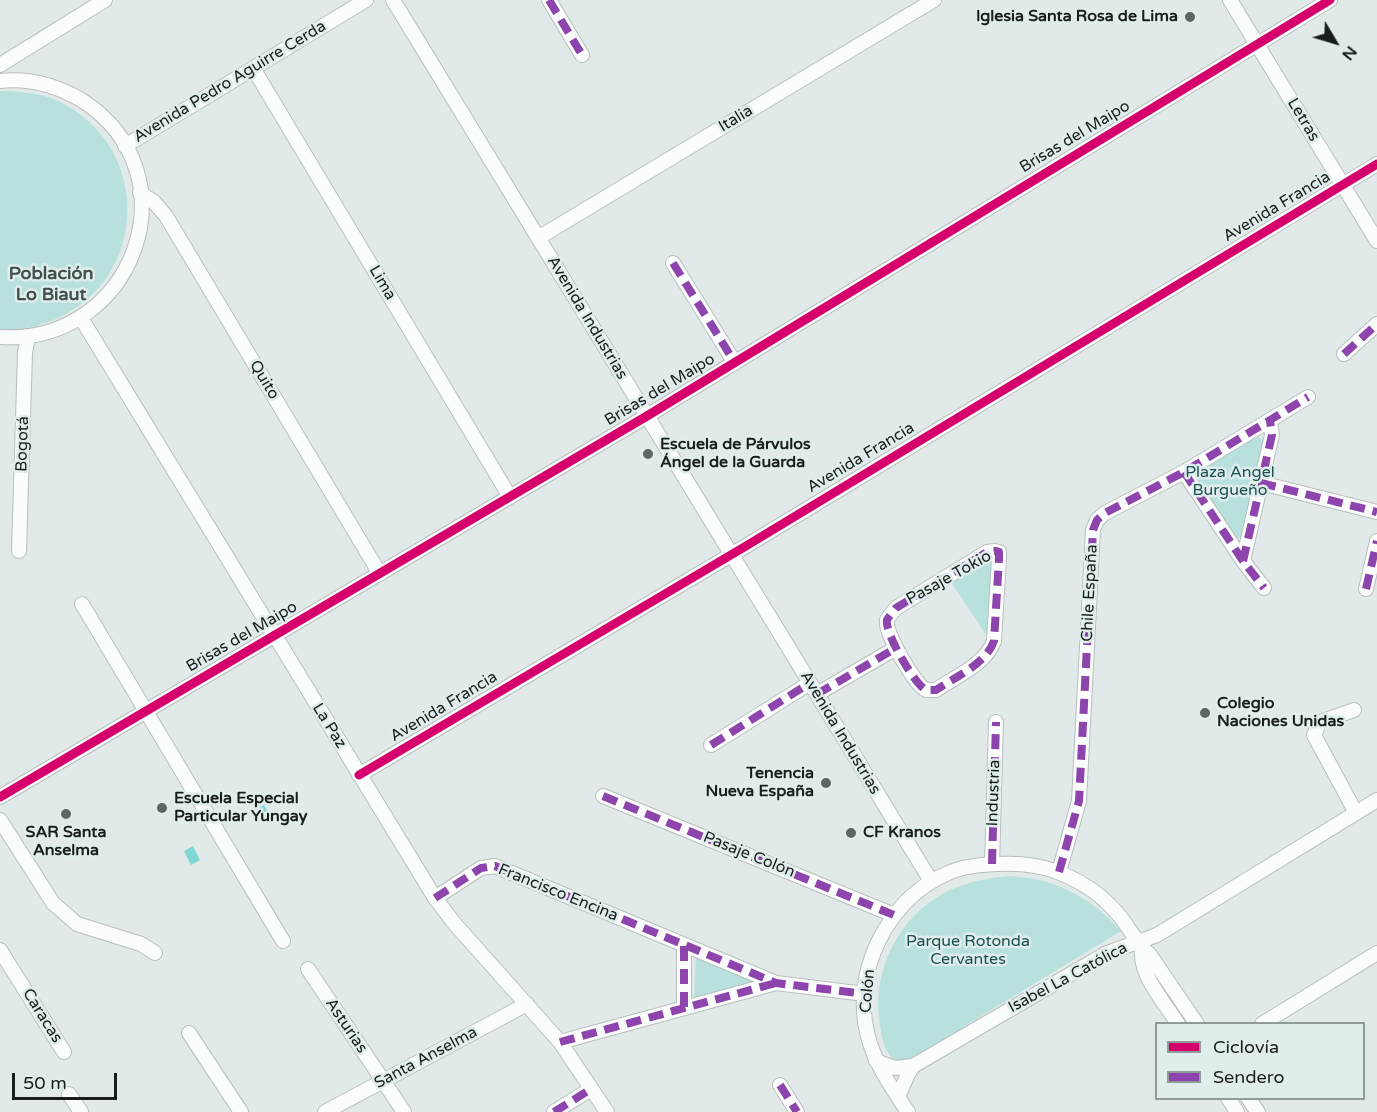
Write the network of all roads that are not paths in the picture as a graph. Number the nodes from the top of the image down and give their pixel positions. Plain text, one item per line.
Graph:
1 (105, 0) edge
2 (366, 0) edge
3 (393, 0) edge
4 (549, 0) edge
5 (934, 0) edge
6 (1230, 0) edge
7 (1330, 0) edge
8 (1257, 44) junction
9 (582, 55) dead end
10 (0, 65) edge
11 (253, 68) junction
12 (0, 81) edge
13 (125, 146) junction
14 (1377, 164) edge
15 (1342, 184) junction
16 (140, 193) junction
17 (538, 238) junction
18 (1377, 241) edge
19 (673, 263) dead end
20 (81, 318) junction
21 (1377, 324) edge
22 (0, 337) edge
23 (28, 337) junction
24 (1344, 354) dead end
25 (735, 363) junction
26 (1308, 397) dead end
27 (647, 416) junction
28 (1270, 421) junction
29 (1184, 472) junction
30 (1262, 483) junction
31 (510, 497) junction
32 (1377, 512) edge
33 (1377, 541) edge
34 (20, 551) dead end
35 (731, 554) junction
36 (1243, 561) junction
37 (380, 574) junction
38 (1264, 588) dead end
39 (1366, 589) dead end
40 (82, 604) dead end
41 (274, 636) junction
42 (896, 648) junction
43 (814, 689) junction
44 (1353, 710) dead end
45 (146, 711) junction
46 (996, 722) dead end
47 (711, 745) dead end
48 (359, 775) junction
49 (603, 796) dead end
50 (0, 797) edge
51 (1377, 800) edge
52 (1356, 813) junction
53 (0, 820) edge
54 (992, 864) junction
55 (1059, 872) junction
56 (931, 881) junction
57 (435, 898) junction
58 (894, 915) junction
59 (283, 941) dead end
60 (1140, 945) junction
61 (684, 946) junction
62 (0, 950) edge
63 (155, 952) dead end
64 (1377, 953) edge
65 (308, 969) dead end
66 (776, 983) junction
67 (865, 994) junction
68 (527, 1004) junction
69 (684, 1007) junction
70 (1177, 1022) edge
71 (1196, 1022) edge
72 (1264, 1022) edge
73 (189, 1033) dead end
74 (560, 1042) junction
75 (64, 1052) dead end
76 (876, 1061) junction
77 (914, 1066) junction
78 (383, 1081) junction
79 (780, 1085) dead end
80 (591, 1089) junction
81 (69, 1094) dead end
82 (898, 1098) junction
83 (81, 1112) edge
84 (241, 1112) edge
85 (325, 1112) edge
86 (404, 1112) edge
87 (554, 1112) edge
88 (607, 1112) edge
89 (797, 1112) edge
90 (908, 1112) edge

1 - 10 street
2 - 11 street, Avenida Pedro Aguirre Cerda
3 - 17 street, Avenida Industrias
4 - 9 street
5 - 17 street, Italia
6 - 8 street, Letras
7 - 8 street, Brisas del Maipo
8 - 15 street, Letras
8 - 25 street, Brisas del Maipo
11 - 13 street, Avenida Pedro Aguirre Cerda
11 - 31 street, Lima
12 - 13 street
13 - 16 street
14 - 15 street, Avenida Francia
15 - 18 street, Letras
15 - 35 street, Avenida Francia
16 - 20 street
16 - 37 street, Quito
17 - 27 street, Avenida Industrias
19 - 25 street, Brisas del Maipo
20 - 23 street
20 - 41 street, La Paz
21 - 24 street
22 - 23 street
23 - 34 street, Bogotá
25 - 27 street, Brisas del Maipo
26 - 28 street, Chile España
27 - 31 street, Brisas del Maipo
27 - 35 street, Avenida Industrias
28 - 29 street, Chile España
28 - 30 street
29 - 36 street
29 - 55 street, Chile España
30 - 32 street
30 - 36 street
31 - 37 street, Brisas del Maipo
33 - 39 street
35 - 43 street, Avenida Industrias
35 - 48 street, Avenida Francia
36 - 38 street
37 - 41 street, Brisas del Maipo
40 - 45 street
41 - 45 street, Brisas del Maipo
41 - 48 street, La Paz
42 - 42 street, Pasaje Tokio
42 - 43 street
43 - 47 street
43 - 56 street, Avenida Industrias
44 - 52 street
45 - 50 street, Brisas del Maipo
45 - 59 street
46 - 54 street, Industria
48 - 57 street, La Paz
49 - 58 street, Pasaje Colón
51 - 52 street, Isabel La Católica
52 - 60 street, Isabel La Católica
53 - 63 street
54 - 55 street
54 - 56 street
55 - 60 street
56 - 58 street, Colón
57 - 61 street, Francisco Encina
57 - 68 street, La Paz
58 - 67 street, Colón
60 - 70 street
60 - 71 street
60 - 77 street, Isabel La Católica
61 - 66 street, Francisco Encina
61 - 69 street
62 - 75 street, Caracas
64 - 72 street
65 - 78 street, Asturias
66 - 67 street, Francisco Encina
66 - 69 street, Francisco Encina
67 - 76 street, Colón
68 - 74 street, La Paz
68 - 78 street, Santa Anselma
69 - 74 street, Francisco Encina
73 - 84 street
74 - 80 street, La Paz
76 - 77 street
76 - 82 street, Colón
77 - 82 street
78 - 85 street, Santa Anselma
78 - 86 street, Asturias
79 - 89 street
80 - 87 street
80 - 88 street, La Paz
81 - 83 street
82 - 90 street, Colón

